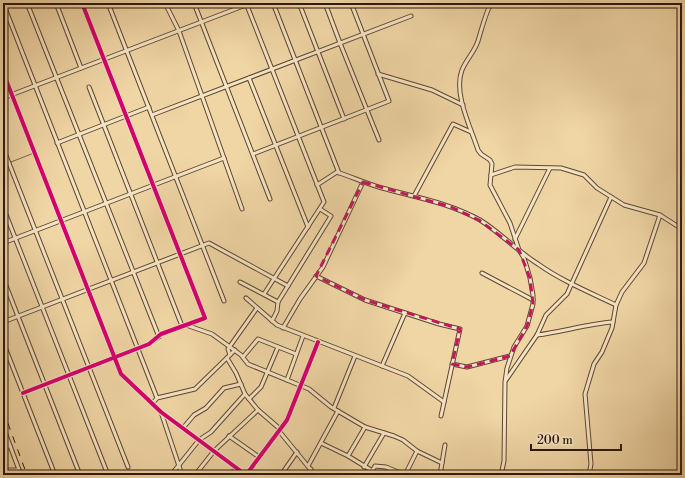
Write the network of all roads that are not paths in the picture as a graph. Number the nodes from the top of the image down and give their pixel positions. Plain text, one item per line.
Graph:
1 (3, 3) edge
2 (27, 3) edge
3 (56, 3) edge
4 (82, 3) edge
5 (108, 3) edge
6 (166, 3) edge
7 (194, 3) edge
8 (273, 3) edge
9 (299, 3) edge
10 (325, 3) edge
11 (351, 3) edge
12 (491, 3) edge
13 (248, 4) edge
14 (411, 16) dead end
15 (201, 22) junction
16 (179, 31) junction
17 (363, 34) junction
18 (340, 43) junction
19 (127, 50) junction
20 (318, 52) junction
21 (104, 59) junction
22 (295, 60) junction
23 (81, 68) junction
24 (272, 69) junction
25 (3, 72) edge
26 (378, 74) junction
27 (57, 77) junction
28 (249, 78) junction
29 (35, 86) junction
30 (89, 87) dead end
31 (226, 87) junction
32 (12, 94) junction
33 (202, 96) junction
34 (3, 98) edge
35 (463, 106) junction
36 (149, 107) junction
37 (367, 110) junction
38 (152, 115) junction
39 (127, 116) junction
40 (344, 119) junction
41 (104, 125) junction
42 (321, 128) junction
43 (471, 132) junction
44 (79, 134) junction
45 (298, 136) junction
46 (379, 140) dead end
47 (57, 142) junction
48 (276, 145) junction
49 (3, 148) edge
50 (252, 154) junction
51 (224, 158) junction
52 (9, 163) junction
53 (3, 166) edge
54 (550, 168) junction
55 (339, 173) junction
56 (491, 175) junction
57 (176, 176) junction
58 (363, 182) junction
59 (154, 185) junction
60 (317, 185) junction
61 (131, 194) junction
62 (414, 196) junction
63 (611, 197) junction
64 (270, 199) dead end
65 (106, 203) junction
66 (3, 207) edge
67 (242, 209) dead end
68 (320, 209) junction
69 (84, 212) junction
70 (660, 215) junction
71 (61, 220) junction
72 (308, 227) junction
73 (682, 229) edge
74 (36, 230) junction
75 (15, 238) junction
76 (515, 239) junction
77 (3, 243) edge
78 (203, 245) junction
79 (519, 250) junction
80 (180, 254) junction
81 (157, 263) junction
82 (133, 272) junction
83 (482, 273) dead end
84 (316, 276) junction
85 (3, 278) edge
86 (274, 278) junction
87 (111, 280) junction
88 (240, 282) dead end
89 (572, 284) junction
90 (288, 286) junction
91 (88, 289) junction
92 (264, 294) junction
93 (246, 298) dead end
94 (62, 299) junction
95 (533, 300) junction
96 (224, 301) dead end
97 (278, 302) junction
98 (616, 305) junction
99 (42, 307) junction
100 (257, 308) junction
101 (405, 313) junction
102 (18, 316) junction
103 (272, 321) junction
104 (3, 322) edge
105 (613, 322) junction
106 (184, 326) junction
107 (283, 328) junction
108 (537, 335) junction
109 (303, 336) junction
110 (159, 337) junction
111 (3, 342) edge
112 (318, 342) junction
113 (230, 346) junction
114 (278, 347) junction
115 (138, 349) junction
116 (235, 350) junction
117 (296, 354) junction
118 (230, 355) junction
119 (354, 356) junction
120 (510, 356) junction
121 (243, 357) junction
122 (115, 358) junction
123 (227, 358) junction
124 (452, 364) junction
125 (382, 366) junction
126 (89, 368) junction
127 (267, 372) junction
128 (69, 375) junction
129 (287, 380) junction
130 (505, 382) junction
131 (45, 384) junction
132 (241, 384) junction
133 (301, 385) junction
134 (23, 393) junction
135 (245, 394) junction
136 (157, 398) junction
137 (249, 399) junction
138 (444, 402) junction
139 (152, 404) junction
140 (334, 408) junction
141 (258, 410) junction
142 (338, 411) junction
143 (161, 412) junction
144 (441, 416) dead end
145 (3, 428) edge
146 (183, 428) junction
147 (365, 428) junction
148 (279, 430) junction
149 (384, 433) junction
150 (229, 436) junction
151 (199, 440) junction
152 (320, 443) junction
153 (445, 445) dead end
154 (3, 446) edge
155 (10, 446) junction
156 (214, 451) junction
157 (417, 451) junction
158 (297, 452) junction
159 (348, 456) junction
160 (259, 457) junction
161 (442, 463) junction
162 (179, 466) junction
163 (128, 467) dead end
164 (236, 467) junction
165 (364, 467) junction
166 (310, 468) junction
167 (3, 470) edge
168 (19, 470) junction
169 (371, 473) edge
170 (21, 475) edge
171 (55, 475) edge
172 (80, 475) edge
173 (108, 475) edge
174 (172, 475) edge
175 (182, 475) edge
176 (195, 475) edge
177 (231, 475) edge
178 (280, 475) edge
179 (306, 475) edge
180 (315, 475) edge
181 (379, 475) edge
182 (405, 475) edge
183 (440, 475) edge
184 (502, 475) edge
185 (589, 475) edge

1 - 29 street
2 - 27 street
3 - 23 street
4 - 21 street
5 - 19 street
6 - 16 street
7 - 15 street
8 - 22 street
9 - 20 street
10 - 18 street
11 - 17 street
12 - 35 street
13 - 15 street
13 - 24 street
14 - 17 street
15 - 16 street
15 - 31 street
16 - 19 street
16 - 33 street
17 - 18 street
17 - 26 street
18 - 20 street
18 - 37 street
19 - 21 street
19 - 36 street
20 - 22 street
20 - 40 street
21 - 23 street
21 - 39 street
22 - 24 street
22 - 42 street
23 - 27 street
24 - 28 street
24 - 45 street
25 - 32 street
26 - 35 street
26 - 37 street
27 - 29 street
27 - 44 street
28 - 31 street
28 - 48 street
29 - 32 street
29 - 47 street
30 - 41 street
31 - 33 street
31 - 50 street
32 - 34 street
32 - 71 street
33 - 38 street
33 - 51 street
35 - 43 street
36 - 38 street
36 - 39 street
37 - 40 street
37 - 46 street
38 - 57 street
39 - 41 street
39 - 59 street
40 - 42 street
41 - 44 street
41 - 61 street
42 - 45 street
42 - 55 street
43 - 56 street
43 - 62 street
44 - 47 street
44 - 65 street
45 - 48 street
45 - 60 street
47 - 69 street
48 - 50 street
48 - 72 street
49 - 52 street
50 - 64 street
51 - 57 street
51 - 67 street
52 - 53 street
52 - 74 street
54 - 56 street
54 - 63 street
54 - 76 street
55 - 58 street
55 - 60 street
56 - 76 street
57 - 59 street
57 - 78 street
58 - 62 street
58 - 84 street
59 - 61 street
59 - 80 street
60 - 68 street
61 - 65 street
61 - 81 street
62 - 79 street
63 - 70 street
63 - 89 street
65 - 69 street
65 - 82 street
66 - 75 street
68 - 72 street
68 - 90 street
69 - 71 street
69 - 87 street
70 - 73 street
70 - 98 street
71 - 74 street
71 - 91 street
72 - 86 street
74 - 75 street
74 - 94 street
75 - 77 street
75 - 99 street
76 - 79 street
78 - 80 street
78 - 86 street
78 - 96 street
79 - 89 street
79 - 95 street
80 - 81 street
80 - 106 street
81 - 82 street
81 - 106 street
82 - 87 street
82 - 110 street
83 - 95 street
84 - 101 street
84 - 107 street
85 - 102 street
86 - 90 street
86 - 92 street
87 - 91 street
87 - 115 street
88 - 92 street
89 - 98 street
89 - 108 street
90 - 97 street
91 - 94 street
91 - 122 street
92 - 97 street
93 - 100 street
94 - 99 street
94 - 126 street
95 - 120 street
97 - 103 street
98 - 105 street
99 - 102 street
99 - 128 street
100 - 103 street
100 - 113 street
101 - 124 street
101 - 125 street
102 - 104 street
102 - 131 street
103 - 107 street
105 - 108 street
105 - 185 street
106 - 110 street
106 - 113 street
107 - 109 street
108 - 130 street
109 - 112 street
109 - 117 street
110 - 115 street
111 - 134 street
112 - 119 street
112 - 133 street
113 - 116 street
113 - 118 street
114 - 117 street
114 - 121 street
114 - 127 street
115 - 122 street
115 - 136 street
116 - 118 street
116 - 121 street
117 - 129 street
118 - 123 street
119 - 125 street
119 - 140 street
120 - 124 street
120 - 130 street
121 - 127 street
122 - 126 street
122 - 139 street
123 - 132 street
123 - 136 street
124 - 138 street
125 - 138 street
126 - 128 street
126 - 163 street
127 - 129 street
127 - 137 street
128 - 131 street
128 - 173 street
129 - 133 street
130 - 184 street
131 - 134 street
131 - 172 street
132 - 135 street
132 - 146 street
133 - 140 street
133 - 148 street
134 - 171 street
135 - 137 street
135 - 151 street
136 - 139 street
137 - 141 street
138 - 144 street
139 - 143 street
140 - 142 street
141 - 148 street
141 - 150 street
142 - 147 street
142 - 152 street
143 - 146 street
143 - 162 street
145 - 155 street
146 - 151 street
147 - 149 street
147 - 159 street
148 - 158 street
148 - 160 street
149 - 157 street
149 - 165 street
150 - 156 street
150 - 160 street
151 - 156 street
151 - 162 street
152 - 159 street
152 - 166 street
153 - 161 street
154 - 155 street
155 - 168 street
156 - 164 street
156 - 176 street
157 - 161 street
157 - 182 street
158 - 166 street
158 - 178 street
159 - 165 street
160 - 164 street
161 - 183 street
162 - 174 street
162 - 175 street
164 - 177 street
165 - 169 street
166 - 179 street
166 - 180 street
167 - 168 street
168 - 170 street
169 - 181 street
169 - 182 street

